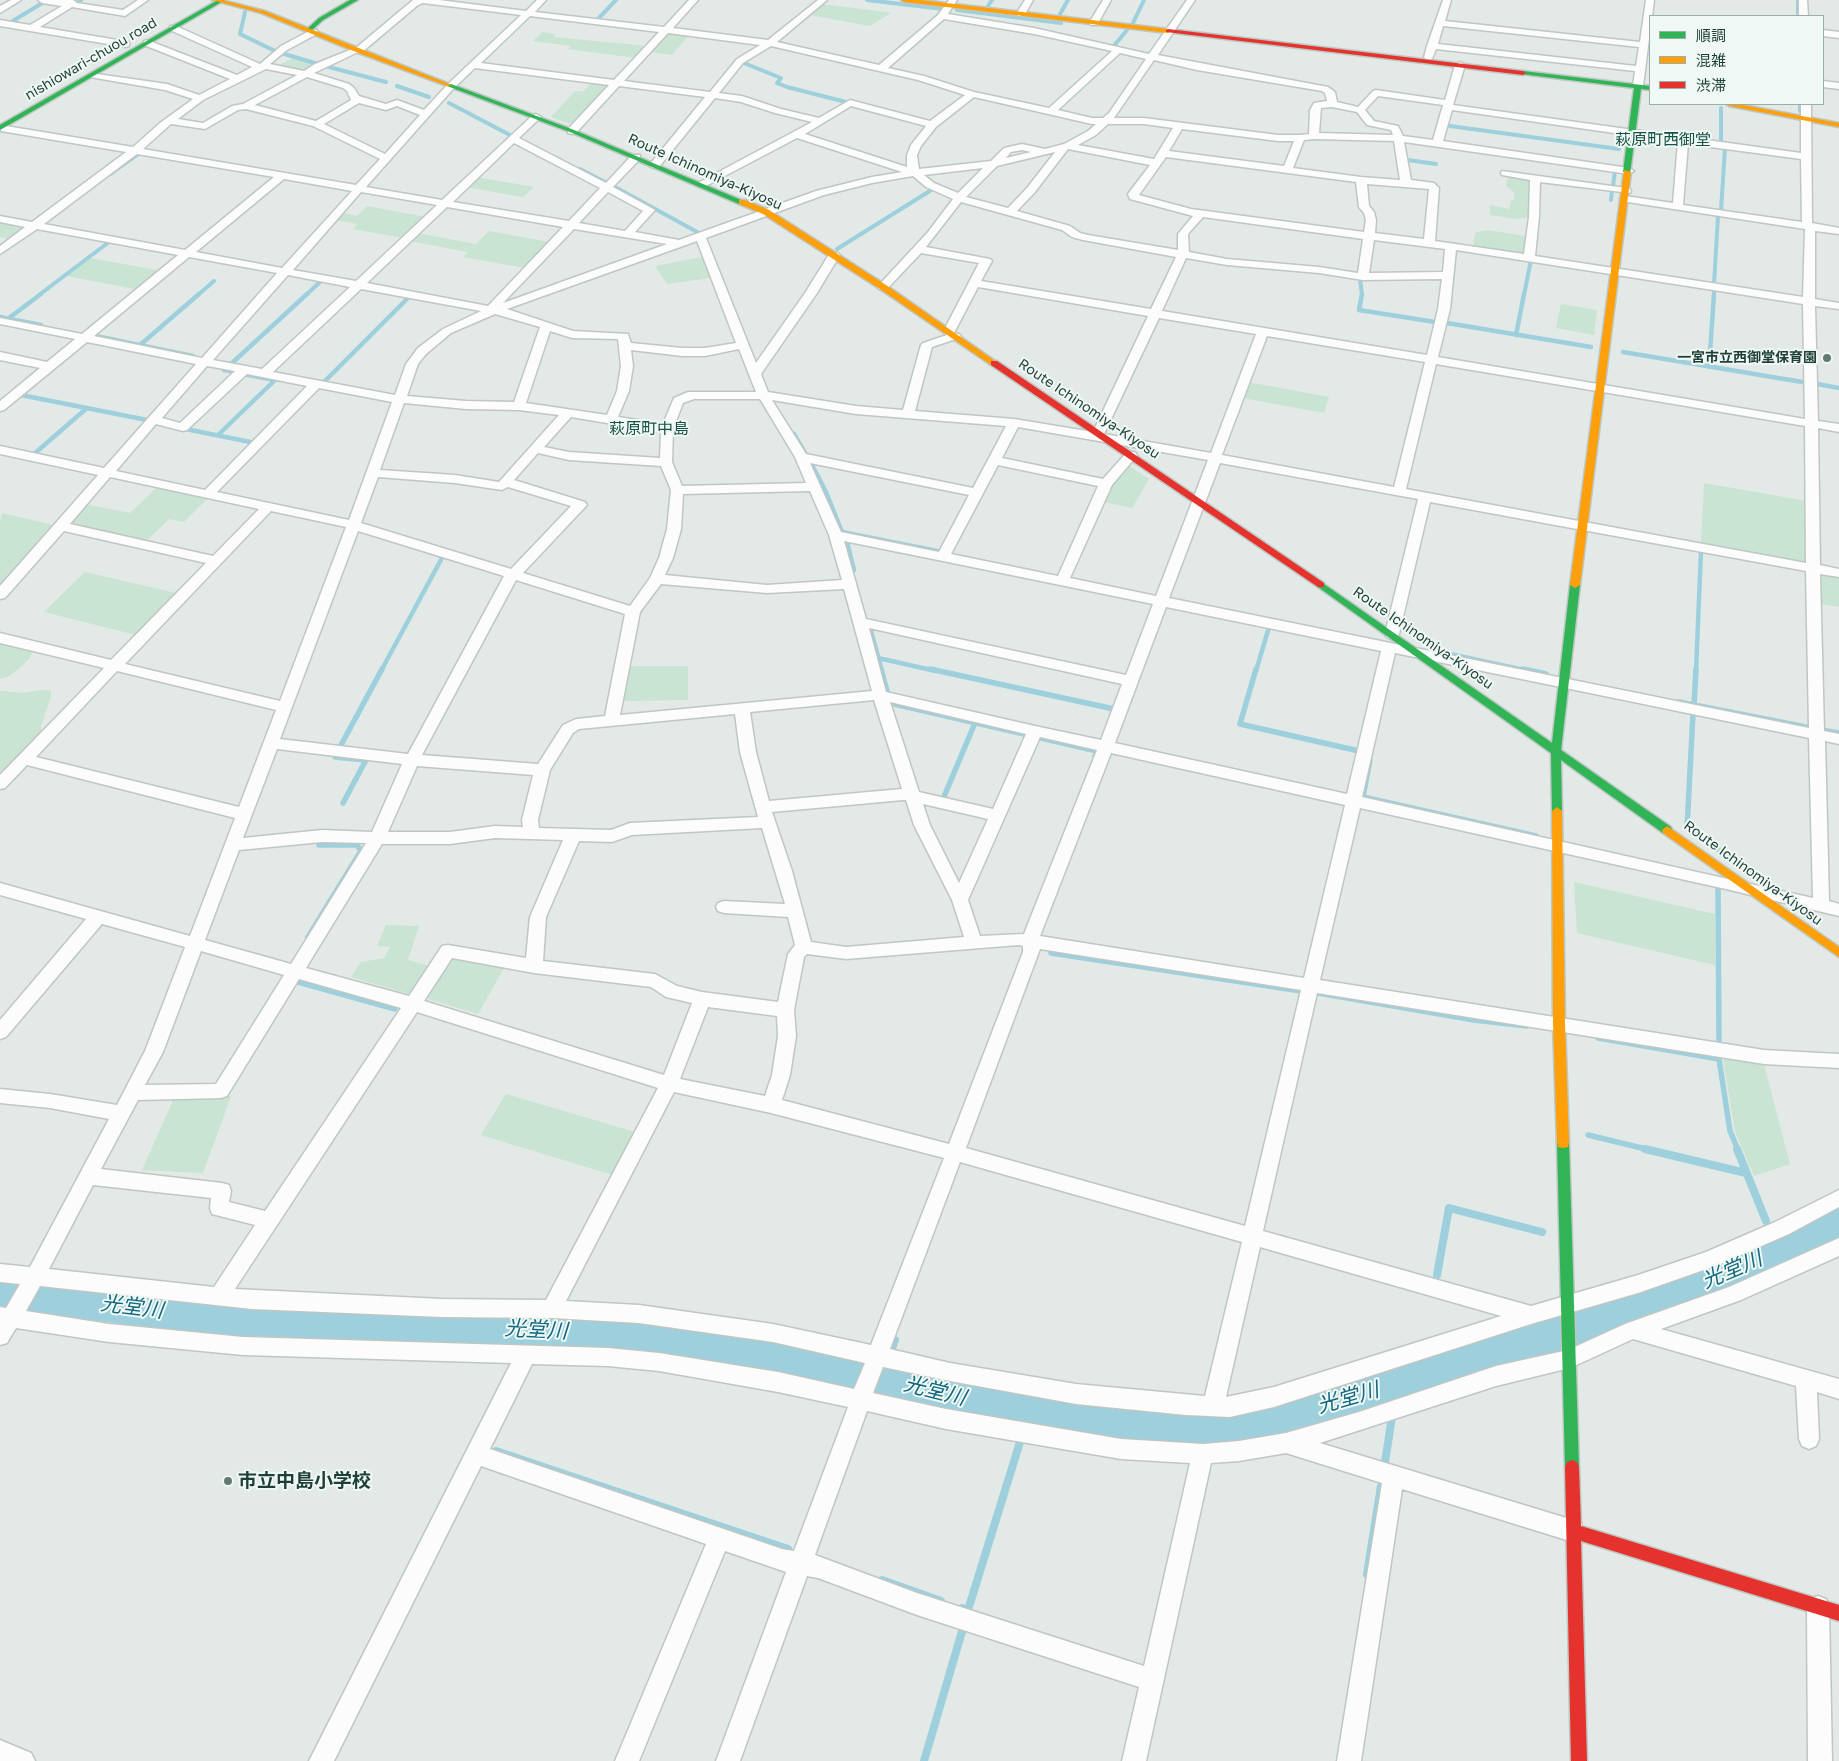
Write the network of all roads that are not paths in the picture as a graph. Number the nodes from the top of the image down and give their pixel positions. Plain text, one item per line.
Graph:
1 (17, 0) edge
2 (42, 0) edge
3 (144, 0) edge
4 (202, 0) edge
5 (219, 0) edge
6 (355, 0) edge
7 (417, 0) edge
8 (542, 0) edge
9 (694, 0) edge
10 (823, 0) edge
11 (904, 0) edge
12 (1029, 0) edge
13 (1107, 0) edge
14 (1191, 0) edge
15 (1447, 0) edge
16 (1650, 0) edge
17 (1803, 0) edge
18 (421, 1) edge
19 (74, 2) edge
20 (951, 3) edge
21 (0, 10) edge
22 (528, 14) junction
23 (1021, 14) junction
24 (1804, 15) edge
25 (942, 16) junction
26 (0, 23) edge
27 (1094, 23) junction
28 (1440, 23) junction
29 (32, 28) junction
30 (173, 28) junction
31 (666, 30) junction
32 (311, 31) junction
33 (1168, 31) junction
34 (1824, 33) edge
35 (1839, 35) edge
36 (147, 43) junction
37 (770, 43) junction
38 (126, 44) junction
39 (1644, 45) junction
40 (1432, 46) junction
41 (1118, 50) junction
42 (357, 51) junction
43 (1151, 56) junction
44 (1427, 61) junction
45 (474, 65) junction
46 (1460, 65) junction
47 (261, 67) junction
48 (882, 68) junction
49 (1641, 69) junction
50 (304, 73) junction
51 (93, 75) junction
52 (236, 78) junction
53 (616, 83) junction
54 (1824, 84) edge
55 (451, 86) junction
56 (1839, 86) edge
57 (1644, 87) edge
58 (972, 94) junction
59 (712, 95) junction
60 (200, 98) junction
61 (355, 98) junction
62 (1332, 104) junction
63 (1448, 105) junction
64 (1734, 105) edge
65 (1806, 105) edge
66 (246, 106) junction
67 (1360, 110) junction
68 (1051, 112) junction
69 (427, 114) junction
70 (536, 118) junction
71 (1806, 119) junction
72 (169, 121) junction
73 (821, 121) junction
74 (1107, 121) junction
75 (0, 124) edge
76 (317, 124) junction
77 (932, 125) junction
78 (1180, 125) junction
79 (1839, 125) edge
80 (572, 131) junction
81 (1634, 133) junction
82 (796, 134) junction
83 (1314, 136) junction
84 (1300, 138) junction
85 (1398, 138) junction
86 (513, 139) junction
87 (1683, 140) junction
88 (1437, 144) junction
89 (1066, 147) junction
90 (136, 150) junction
91 (636, 157) junction
92 (1806, 157) junction
93 (1159, 158) junction
94 (387, 159) junction
95 (994, 164) junction
96 (655, 165) junction
97 (1287, 170) junction
98 (1629, 171) junction
99 (915, 173) junction
100 (1506, 173) dead end
101 (283, 175) junction
102 (1534, 178) junction
103 (1361, 180) junction
104 (1406, 183) junction
105 (702, 185) junction
106 (607, 186) junction
107 (360, 189) junction
108 (1626, 195) junction
109 (959, 198) junction
110 (444, 203) junction
111 (1678, 207) junction
112 (766, 212) junction
113 (1009, 213) junction
114 (1200, 214) junction
115 (0, 219) edge
116 (572, 224) junction
117 (34, 226) junction
118 (1810, 227) junction
119 (1839, 231) edge
120 (628, 234) junction
121 (1370, 235) junction
122 (700, 236) junction
123 (680, 243) junction
124 (1429, 243) junction
125 (1451, 246) junction
126 (919, 249) junction
127 (0, 251) edge
128 (187, 254) junction
129 (1183, 254) junction
130 (834, 255) junction
131 (1529, 258) junction
132 (285, 272) junction
133 (1616, 272) junction
134 (1448, 275) junction
135 (1364, 277) junction
136 (973, 283) junction
137 (357, 284) junction
138 (883, 287) junction
139 (1809, 301) junction
140 (1839, 306) edge
141 (493, 310) junction
142 (1156, 314) junction
143 (0, 321) edge
144 (546, 326) junction
145 (1263, 331) junction
146 (952, 334) junction
147 (83, 338) junction
148 (742, 345) junction
149 (626, 346) junction
150 (0, 356) edge
151 (1432, 360) junction
152 (204, 362) junction
153 (49, 366) junction
154 (244, 370) junction
155 (264, 374) junction
156 (754, 375) junction
157 (316, 384) junction
158 (1601, 388) junction
159 (763, 395) junction
160 (400, 398) junction
161 (519, 406) junction
162 (0, 407) edge
163 (568, 414) junction
164 (908, 415) junction
165 (611, 419) junction
166 (154, 420) junction
167 (1014, 423) junction
168 (1812, 424) junction
169 (1839, 428) edge
170 (667, 429) junction
171 (1100, 435) junction
172 (536, 449) junction
173 (0, 450) edge
174 (1131, 455) junction
175 (800, 458) junction
176 (1215, 458) junction
177 (993, 460) junction
178 (666, 462) junction
179 (107, 473) junction
180 (373, 473) junction
181 (506, 482) junction
182 (1106, 484) junction
183 (816, 487) junction
184 (676, 490) junction
185 (1399, 491) junction
186 (976, 492) junction
187 (208, 494) junction
188 (1425, 496) junction
189 (1199, 500) junction
190 (267, 508) junction
191 (354, 525) junction
192 (1582, 525) junction
193 (61, 526) junction
194 (836, 535) junction
195 (943, 557) junction
196 (216, 561) junction
197 (1813, 568) junction
198 (1839, 573) edge
199 (513, 575) junction
200 (657, 579) junction
201 (1062, 581) junction
202 (850, 584) junction
203 (0, 595) edge
204 (1160, 601) junction
205 (633, 612) junction
206 (860, 622) junction
207 (0, 638) edge
208 (1390, 641) junction
209 (1418, 652) junction
210 (115, 666) junction
211 (1131, 681) junction
212 (1564, 683) junction
213 (880, 695) junction
214 (284, 707) junction
215 (742, 709) junction
216 (612, 720) junction
217 (1035, 731) junction
218 (1816, 734) junction
219 (1839, 739) edge
220 (270, 743) junction
221 (1106, 747) junction
222 (1556, 751) junction
223 (24, 759) junction
224 (412, 760) junction
225 (542, 770) junction
226 (0, 784) edge
227 (912, 796) junction
228 (1353, 802) junction
229 (243, 814) junction
230 (765, 814) junction
231 (998, 816) junction
232 (531, 832) junction
233 (573, 835) junction
234 (377, 838) junction
235 (233, 845) junction
236 (1556, 845) junction
237 (0, 889) edge
238 (1753, 891) junction
239 (960, 900) junction
240 (1821, 906) junction
241 (724, 907) dead end
242 (1839, 910) edge
243 (795, 911) junction
244 (99, 916) junction
245 (1032, 941) junction
246 (974, 942) junction
247 (195, 943) junction
248 (804, 946) junction
249 (1839, 954) edge
250 (534, 966) junction
251 (295, 970) junction
252 (1311, 985) junction
253 (702, 1000) junction
254 (412, 1004) junction
255 (785, 1010) junction
256 (1559, 1024) junction
257 (0, 1032) edge
258 (1839, 1062) edge
259 (669, 1084) junction
260 (132, 1094) junction
261 (0, 1096) edge
262 (771, 1105) junction
263 (121, 1113) junction
264 (956, 1153) junction
265 (88, 1176) junction
266 (1839, 1198) edge
267 (270, 1220) junction
268 (1252, 1236) junction
269 (1839, 1247) edge
270 (0, 1273) edge
271 (34, 1278) junction
272 (219, 1296) junction
273 (1568, 1308) junction
274 (552, 1309) junction
275 (1531, 1315) junction
276 (7, 1316) edge
277 (1632, 1330) junction
278 (0, 1336) edge
279 (526, 1354) junction
280 (1570, 1355) junction
281 (879, 1357) junction
282 (1806, 1380) junction
283 (1839, 1389) edge
284 (862, 1397) junction
285 (1213, 1407) junction
286 (1809, 1439) dead end
287 (1286, 1443) junction
288 (476, 1454) junction
289 (1203, 1454) junction
290 (1393, 1477) junction
291 (1573, 1531) junction
292 (719, 1539) junction
293 (802, 1564) junction
294 (1828, 1610) edge
295 (1152, 1680) junction
296 (0, 1752) edge
297 (23, 1761) edge
298 (321, 1761) edge
299 (627, 1761) edge
300 (728, 1761) edge
301 (1134, 1761) edge
302 (1349, 1761) edge
303 (1579, 1761) edge
304 (1820, 1761) edge

1 - 21 street
2 - 19 street
3 - 19 street
4 - 38 street, nishiowari-chuou road
5 - 30 street, nishiowari-chuou road
5 - 32 street, Route Ichinomiya-Kiyosu
6 - 32 street
7 - 18 street
8 - 22 street
9 - 31 street
10 - 37 street
11 - 20 street
12 - 23 street
13 - 27 street
14 - 33 street
15 - 28 street
16 - 39 street
17 - 24 street
18 - 22 street
18 - 42 street
19 - 29 street
20 - 23 street
20 - 25 street
22 - 31 street
22 - 45 street
23 - 27 street
25 - 41 street
25 - 48 street
26 - 29 street
27 - 33 street
28 - 39 street
28 - 40 street
29 - 38 street
30 - 36 street, nishiowari-chuou road
30 - 47 street
31 - 37 street
31 - 53 street
32 - 42 street, Route Ichinomiya-Kiyosu
32 - 47 street
33 - 43 street
33 - 44 street
34 - 35 street
36 - 51 street, nishiowari-chuou road
36 - 52 street
37 - 48 street
37 - 59 street
38 - 75 street, nishiowari-chuou road
39 - 49 street
40 - 44 street
40 - 49 street
41 - 43 street
41 - 68 street
42 - 50 street
42 - 55 street, Route Ichinomiya-Kiyosu
43 - 62 street
43 - 74 street
44 - 46 street
45 - 53 street
45 - 55 street
46 - 57 street
46 - 63 street
47 - 50 street
47 - 52 street
48 - 58 street
49 - 57 street
50 - 61 street
50 - 66 street
51 - 60 street
51 - 75 street, nishiowari-chuou road
52 - 60 street
53 - 59 street
53 - 80 street
54 - 56 street
55 - 69 street
55 - 70 street, Route Ichinomiya-Kiyosu
57 - 81 street
58 - 68 street
58 - 77 street
59 - 73 street
59 - 96 street
60 - 72 street
61 - 69 street
61 - 76 street
62 - 67 street
62 - 83 street
63 - 67 street
63 - 81 street
63 - 88 street
64 - 71 street
65 - 71 street
66 - 72 street
66 - 76 street
67 - 85 street
68 - 74 street
69 - 94 street
70 - 80 street, Route Ichinomiya-Kiyosu
70 - 86 street
71 - 79 street
71 - 92 street
72 - 90 street
73 - 77 street
73 - 82 street
74 - 78 street
74 - 89 street
75 - 90 street
76 - 94 street
77 - 99 street
78 - 84 street
78 - 93 street
80 - 91 street, Route Ichinomiya-Kiyosu
81 - 87 street
81 - 98 street
82 - 99 street
82 - 105 street
83 - 84 street
83 - 85 street
84 - 97 street
85 - 88 street
85 - 104 street
86 - 106 street
86 - 110 street
87 - 92 street
87 - 111 street
88 - 98 street
89 - 93 street
89 - 95 street
89 - 113 street
90 - 101 street
90 - 117 street
91 - 96 street, Route Ichinomiya-Kiyosu
91 - 106 street
92 - 118 street
93 - 97 street
93 - 114 street
94 - 107 street
95 - 99 street
95 - 109 street
96 - 105 street, Route Ichinomiya-Kiyosu
97 - 103 street
98 - 108 street
99 - 109 street
99 - 112 street
100 - 102 street
101 - 107 street
101 - 128 street
102 - 108 street
102 - 131 street
103 - 104 street
103 - 121 street
104 - 124 street
105 - 112 street, Route Ichinomiya-Kiyosu
106 - 116 street
106 - 120 street
107 - 110 street
107 - 132 street
108 - 111 street
108 - 133 street
109 - 113 street
109 - 126 street
110 - 116 street
110 - 137 street
111 - 118 street
112 - 122 street
112 - 130 street, Route Ichinomiya-Kiyosu
113 - 129 street
114 - 121 street
114 - 129 street
115 - 117 street
116 - 120 street
116 - 141 street
117 - 127 street
117 - 128 street
118 - 119 street
118 - 139 street
120 - 123 street
121 - 124 street
121 - 135 street
122 - 123 street
122 - 148 street
123 - 141 street
124 - 125 street
125 - 131 street
125 - 134 street
126 - 136 street
126 - 138 street
128 - 132 street
128 - 147 street
129 - 135 street
129 - 142 street
130 - 138 street, Route Ichinomiya-Kiyosu
130 - 156 street
131 - 133 street
132 - 137 street
132 - 152 street
133 - 139 street
133 - 158 street
134 - 135 street
134 - 151 street
136 - 142 street
136 - 146 street
137 - 141 street
137 - 155 street
138 - 146 street, Route Ichinomiya-Kiyosu
139 - 140 street
139 - 168 street
141 - 144 street
141 - 160 street
142 - 145 street
142 - 171 street
143 - 147 street
144 - 149 street
144 - 161 street
145 - 151 street
145 - 176 street
146 - 164 street
146 - 171 street, Route Ichinomiya-Kiyosu
147 - 152 street
147 - 153 street
148 - 149 street
148 - 156 street
149 - 165 street
150 - 153 street
151 - 158 street
151 - 185 street
152 - 154 street
152 - 166 street
153 - 162 street
154 - 155 street
154 - 166 street
155 - 157 street
156 - 159 street
157 - 160 street
157 - 187 street
158 - 168 street
158 - 192 street
159 - 164 street
159 - 170 street
159 - 175 street
160 - 161 street
160 - 180 street
161 - 163 street
163 - 165 street
163 - 172 street
164 - 167 street
165 - 170 street
166 - 179 street
167 - 171 street
167 - 177 street
168 - 169 street
168 - 197 street
170 - 178 street
171 - 174 street, Route Ichinomiya-Kiyosu
171 - 176 street
172 - 178 street
172 - 181 street
173 - 179 street
174 - 182 street
174 - 189 street, Route Ichinomiya-Kiyosu
175 - 183 street
175 - 186 street
176 - 185 street
176 - 189 street
177 - 182 street
177 - 186 street
178 - 184 street
179 - 187 street
179 - 193 street
180 - 181 street
180 - 191 street
181 - 199 street
182 - 201 street
183 - 184 street
183 - 194 street
184 - 200 street
185 - 188 street
186 - 195 street
187 - 190 street
188 - 192 street
188 - 208 street
189 - 204 street
189 - 208 street, Route Ichinomiya-Kiyosu
190 - 191 street
190 - 196 street
191 - 199 street
191 - 214 street
192 - 197 street
192 - 212 street
193 - 196 street
193 - 203 street
194 - 195 street
194 - 202 street
195 - 201 street
196 - 210 street
197 - 198 street
197 - 218 street
199 - 205 street
199 - 224 street
200 - 202 street
200 - 205 street
201 - 204 street
202 - 206 street
204 - 208 street
204 - 211 street
205 - 216 street
206 - 211 street
206 - 213 street
207 - 210 street
208 - 209 street
208 - 228 street
209 - 212 street
209 - 222 street, Route Ichinomiya-Kiyosu
210 - 214 street
210 - 223 street
211 - 221 street
212 - 218 street
212 - 222 street
213 - 215 street
213 - 217 street
213 - 227 street
214 - 220 street
215 - 216 street
215 - 230 street
216 - 225 street
217 - 221 street
217 - 231 street
218 - 219 street
218 - 240 street
220 - 224 street
220 - 229 street
221 - 228 street
221 - 245 street
222 - 236 street
222 - 238 street, Route Ichinomiya-Kiyosu
223 - 226 street
223 - 229 street
224 - 225 street
224 - 234 street
225 - 232 street
227 - 230 street
227 - 231 street
227 - 239 street
228 - 236 street
228 - 252 street
229 - 235 street
230 - 233 street
230 - 243 street
231 - 239 street
232 - 233 street
232 - 234 street
233 - 250 street
234 - 235 street
234 - 251 street
235 - 247 street
236 - 238 street
236 - 256 street
237 - 244 street
238 - 240 street
238 - 249 street, Route Ichinomiya-Kiyosu
239 - 246 street
240 - 242 street
241 - 243 street
243 - 248 street
244 - 247 street
244 - 257 street
245 - 246 street
245 - 252 street
245 - 264 street
246 - 248 street
247 - 251 street
247 - 260 street
248 - 255 street
250 - 253 street
250 - 254 street
251 - 254 street
251 - 260 street
252 - 256 street
252 - 268 street
253 - 255 street
253 - 259 street
254 - 259 street
254 - 267 street
255 - 262 street
256 - 258 street
256 - 273 street
259 - 262 street
259 - 274 street
260 - 263 street
261 - 263 street
262 - 264 street
263 - 265 street
264 - 268 street
264 - 281 street
265 - 267 street
265 - 271 street
266 - 273 street
267 - 272 street
268 - 275 street
268 - 285 street
269 - 277 street
270 - 271 street
271 - 272 street
271 - 276 street
272 - 274 street
273 - 275 street
273 - 280 street
274 - 281 street
275 - 285 street
276 - 278 street
276 - 279 street
277 - 280 street
277 - 282 street
279 - 284 street
279 - 288 street
280 - 287 street
280 - 291 street
281 - 284 street
281 - 285 street
282 - 283 street
282 - 286 street
284 - 289 street
284 - 293 street
287 - 289 street
287 - 290 street
288 - 292 street
288 - 298 street
289 - 295 street
290 - 291 street
290 - 302 street
291 - 294 street
291 - 303 street
292 - 293 street
292 - 299 street
293 - 295 street
293 - 300 street
294 - 304 street
295 - 301 street
296 - 297 street

